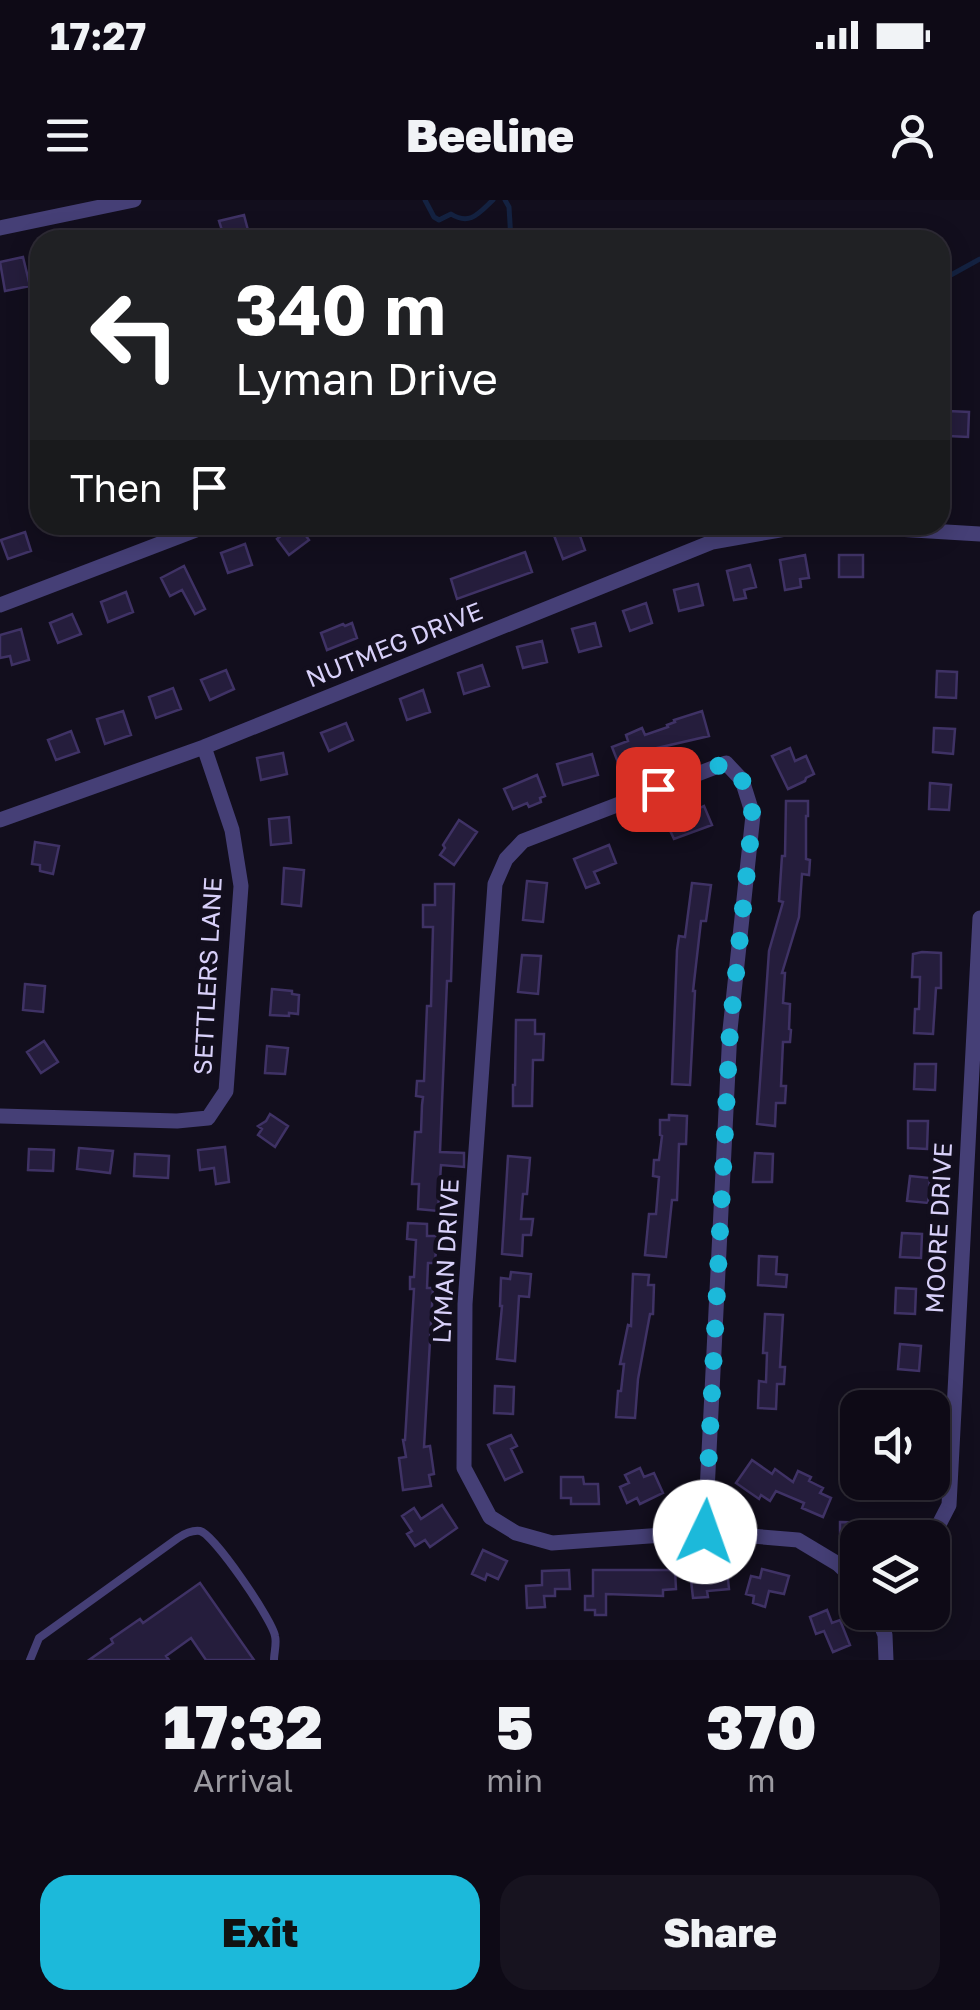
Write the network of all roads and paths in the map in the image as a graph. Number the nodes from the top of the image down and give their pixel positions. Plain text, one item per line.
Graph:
1 (134, 200) edge
2 (0, 228) edge
3 (950, 532) edge
4 (980, 534) edge
5 (183, 535) edge
6 (752, 535) edge
7 (0, 605) edge
8 (204, 747) junction
9 (0, 820) edge
10 (980, 918) edge
11 (0, 1116) edge
12 (941, 1520) edge
13 (705, 1532) junction
14 (840, 1566) edge
15 (884, 1630) edge
16 (30, 1660) edge
17 (274, 1660) edge
18 (886, 1660) edge

1 - 2 street
3 - 4 street
5 - 7 street
6 - 8 street, NUTMEG DRIVE
8 - 9 street, NUTMEG DRIVE
8 - 11 street, SETTLERS LANE
10 - 12 street, MOORE DRIVE
13 - 13 street, LYMAN DRIVE
13 - 14 street, LYMAN DRIVE
15 - 18 street
16 - 17 lane

